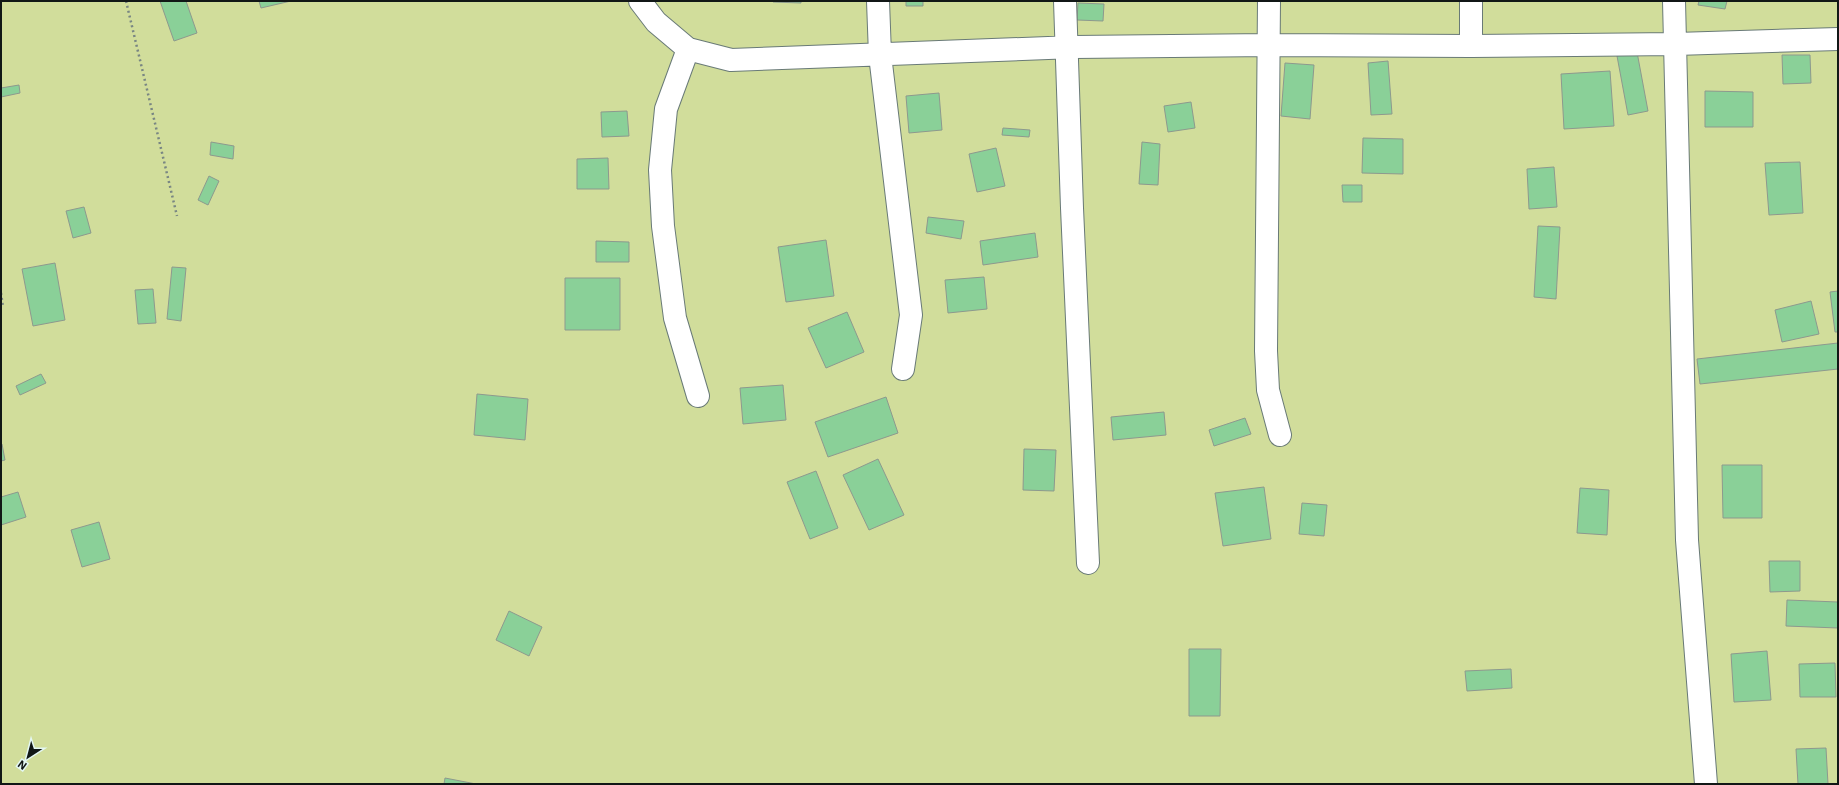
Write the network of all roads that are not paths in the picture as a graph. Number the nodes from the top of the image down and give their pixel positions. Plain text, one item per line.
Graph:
1 (640, 1) edge
2 (878, 1) edge
3 (1065, 1) edge
4 (1269, 1) edge
5 (1471, 1) edge
6 (1674, 1) edge
7 (1838, 39) edge
8 (1676, 44) junction
9 (1270, 45) junction
10 (1471, 46) junction
11 (1066, 48) junction
12 (688, 49) junction
13 (880, 55) junction
14 (903, 369) dead end
15 (698, 396) dead end
16 (1280, 435) dead end
17 (1088, 563) dead end
18 (1706, 784) edge

1 - 12 street
2 - 13 street
3 - 11 street
4 - 9 street
5 - 10 street
6 - 8 street
7 - 8 street
8 - 10 street
8 - 18 street
9 - 10 street
9 - 11 street
9 - 16 street
11 - 13 street
11 - 17 street
12 - 13 street
12 - 15 street
13 - 14 street

